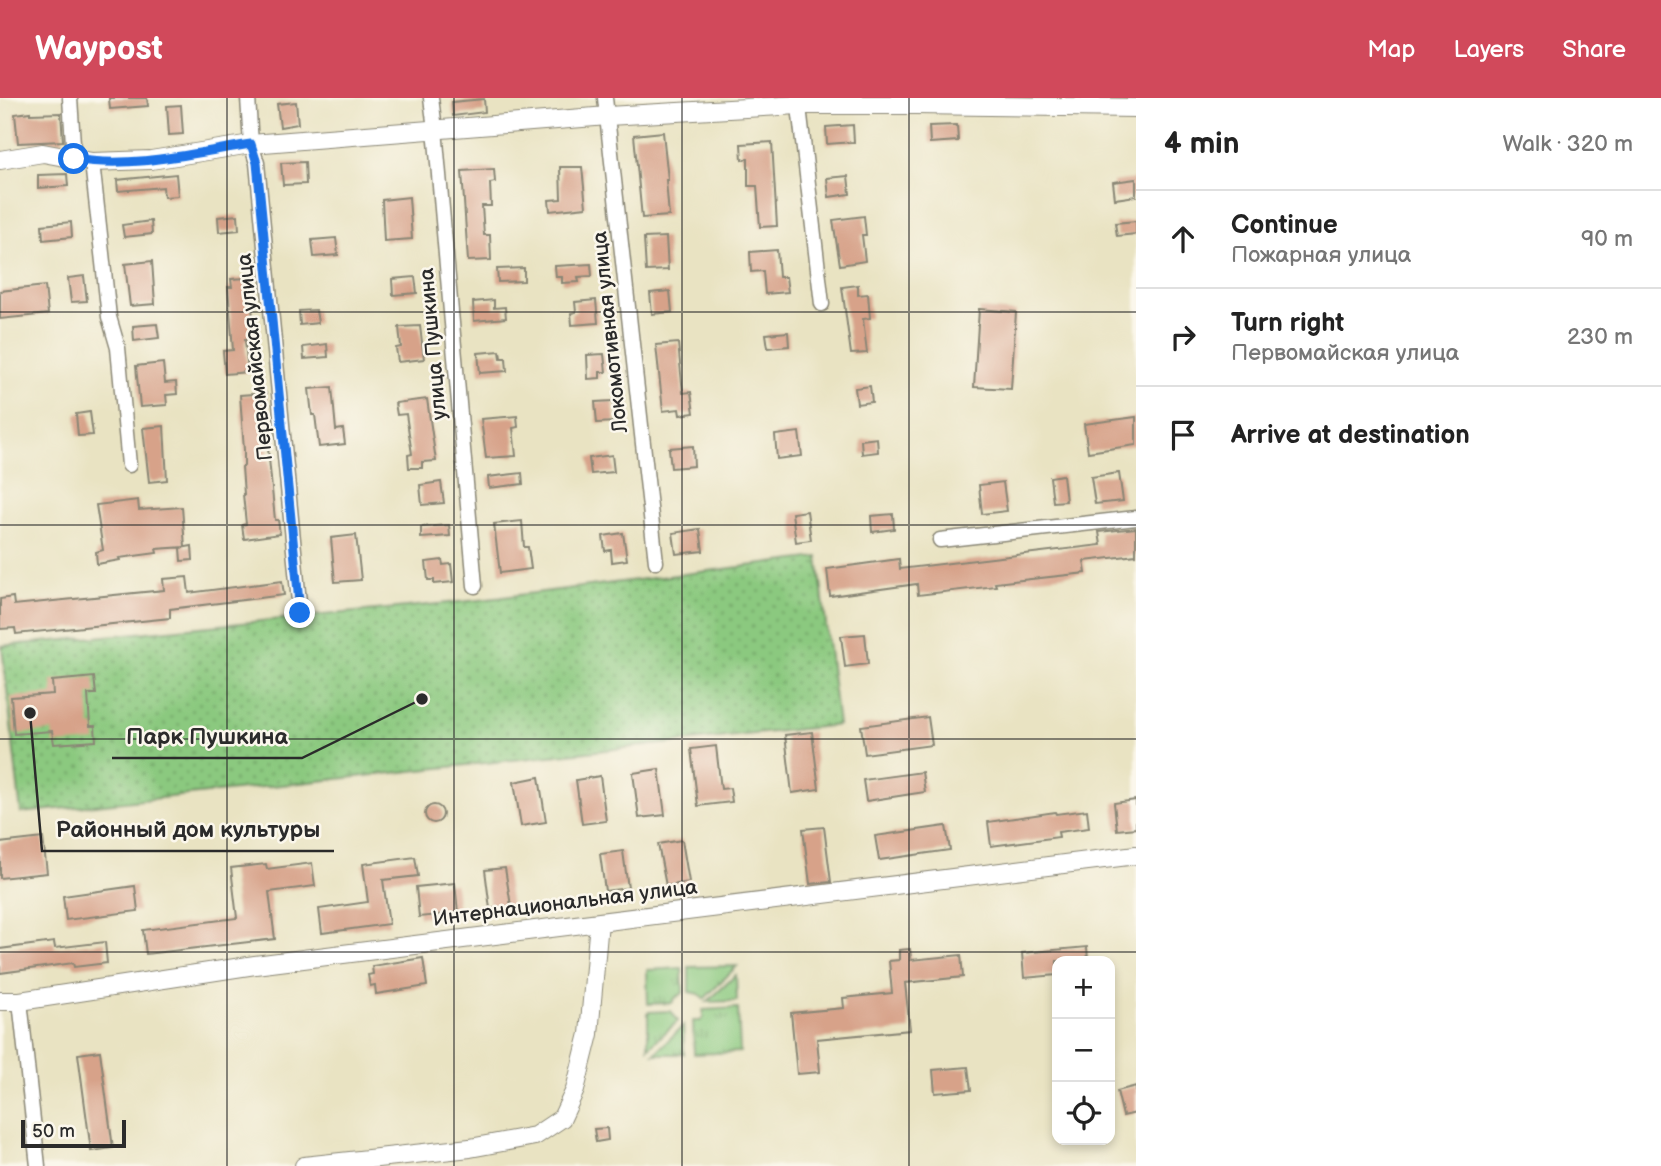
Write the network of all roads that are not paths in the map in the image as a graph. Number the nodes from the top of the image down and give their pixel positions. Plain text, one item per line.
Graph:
1 (70, 98) edge
2 (248, 98) edge
3 (431, 98) edge
4 (798, 102) edge
5 (606, 107) edge
6 (1136, 108) edge
7 (435, 129) junction
8 (251, 144) junction
9 (0, 160) edge
10 (83, 160) junction
11 (822, 304) dead end
12 (129, 466) dead end
13 (1136, 518) edge
14 (940, 540) dead end
15 (656, 562) dead end
16 (475, 586) dead end
17 (300, 613) dead end
18 (1136, 855) edge
19 (598, 922) junction
20 (20, 1000) junction
21 (0, 1001) edge
22 (38, 1166) edge
23 (304, 1166) edge

1 - 10 street
2 - 8 street, Первомайская улица
3 - 7 street, улица Пушкина
4 - 5 street
4 - 6 street
4 - 11 street
5 - 7 street
5 - 15 street, Локомотивная улица
7 - 8 street
7 - 16 street, улица Пушкина
8 - 10 street
8 - 17 street, Первомайская улица
9 - 10 street
10 - 12 street
13 - 14 street
18 - 19 street, Интернациональная улица
19 - 20 street, Интернациональная улица
19 - 23 street
20 - 21 street, Интернациональная улица
20 - 22 street

